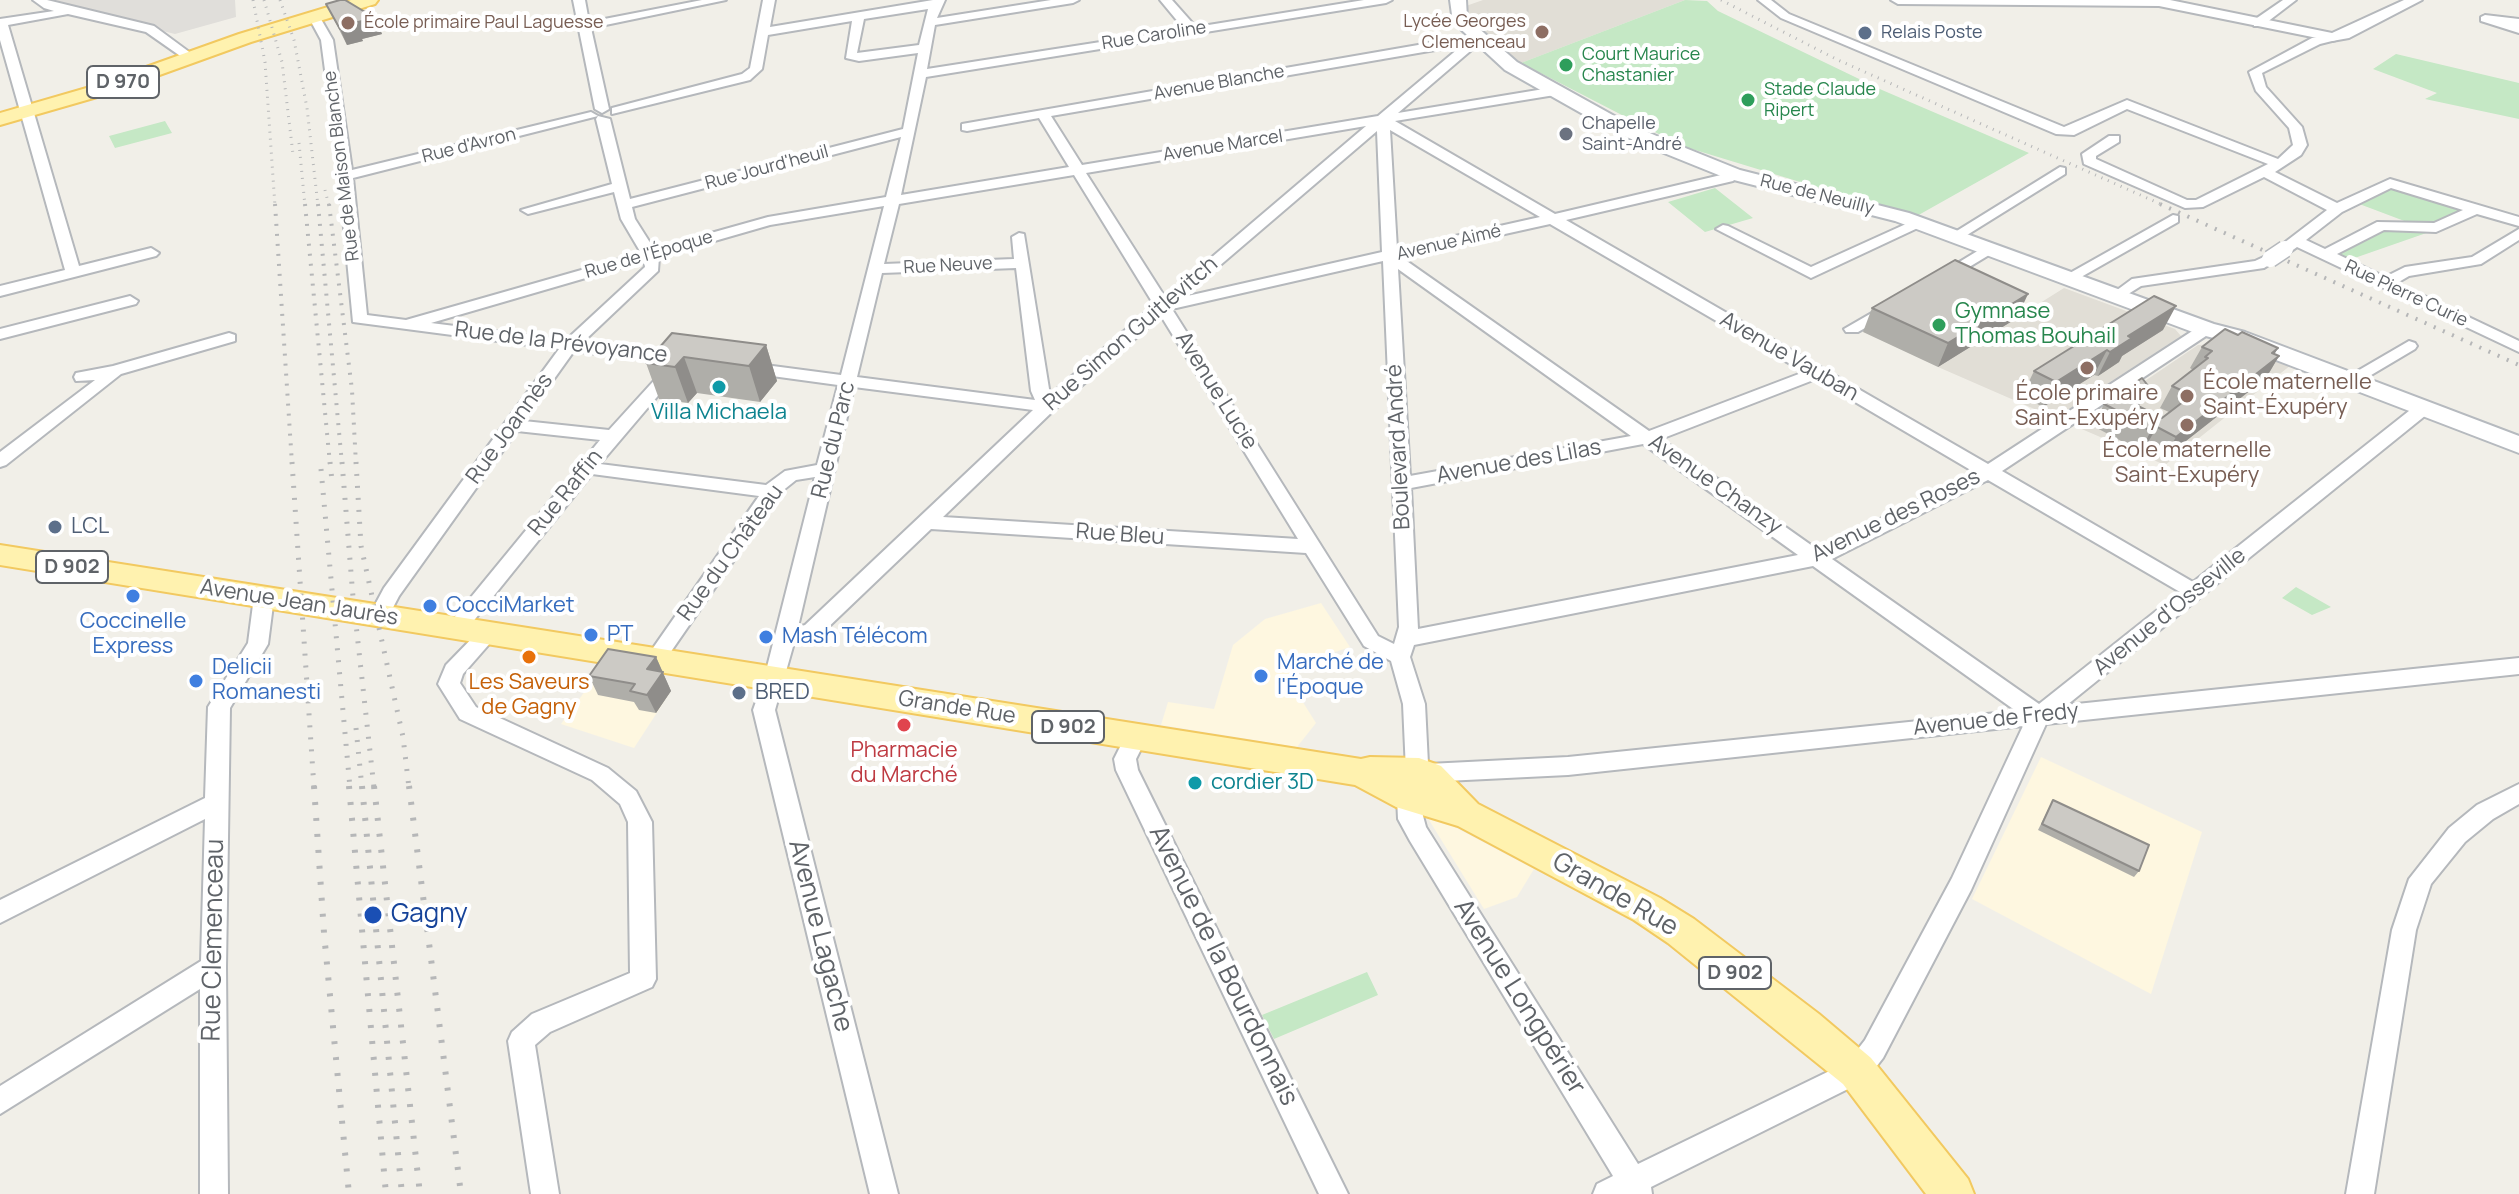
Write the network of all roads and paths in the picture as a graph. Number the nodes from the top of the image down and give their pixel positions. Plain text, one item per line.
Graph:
1 (39, 0) edge
2 (369, 0) edge
3 (579, 0) edge
4 (720, 0) edge
5 (769, 0) edge
6 (1073, 0) edge
7 (1166, 0) edge
8 (1386, 0) edge
9 (1764, 0) edge
10 (1898, 0) edge
11 (2290, 0) edge
12 (2415, 0) edge
13 (2160, 1) edge
14 (937, 2) edge
15 (1459, 7) edge
16 (71, 12) junction
17 (314, 16) junction
18 (859, 17) junction
19 (931, 22) junction
20 (0, 23) edge
21 (2258, 23) junction
22 (2519, 23) edge
23 (585, 26) junction
24 (2519, 29) edge
25 (1192, 30) junction
26 (762, 32) junction
27 (2332, 37) junction
28 (1482, 44) junction
29 (927, 48) junction
30 (190, 57) junction
31 (922, 74) junction
32 (1556, 91) junction
33 (26, 112) junction
34 (603, 114) junction
35 (1043, 114) junction
36 (0, 119) edge
37 (1383, 120) junction
38 (967, 127) dead end
39 (909, 131) junction
40 (2114, 139) dead end
41 (2280, 164) junction
42 (1077, 170) junction
43 (2060, 171) dead end
44 (2264, 172) junction
45 (1733, 174) junction
46 (346, 176) junction
47 (621, 186) junction
48 (891, 200) junction
49 (625, 205) junction
50 (2337, 209) junction
51 (2476, 209) junction
52 (528, 210) dead end
53 (1551, 219) junction
54 (2173, 219) dead end
55 (2519, 222) edge
56 (1917, 223) junction
57 (1723, 229) dead end
58 (2519, 233) edge
59 (1019, 237) dead end
60 (1954, 237) junction
61 (2290, 244) junction
62 (1989, 249) junction
63 (151, 253) dead end
64 (651, 255) junction
65 (2325, 255) junction
66 (1390, 256) junction
67 (1022, 263) junction
68 (874, 269) junction
69 (73, 272) junction
70 (2069, 278) junction
71 (2383, 284) junction
72 (0, 291) edge
73 (2122, 298) junction
74 (130, 301) dead end
75 (1163, 306) junction
76 (359, 319) joint
77 (410, 324) junction
78 (1852, 329) dead end
79 (2203, 331) junction
80 (0, 334) edge
81 (229, 338) dead end
82 (570, 345) junction
83 (2409, 346) dead end
84 (2519, 347) edge
85 (727, 365) edge
86 (115, 371) junction
87 (1817, 373) junction
88 (82, 377) dead end
89 (848, 380) junction
90 (2350, 380) junction
91 (1047, 407) junction
92 (2425, 407) junction
93 (513, 425) junction
94 (613, 436) junction
95 (1648, 438) junction
96 (2519, 445) edge
97 (0, 461) edge
98 (587, 468) junction
99 (824, 470) junction
100 (1988, 472) junction
101 (1401, 484) junction
102 (772, 492) junction
103 (928, 522) junction
104 (1313, 547) junction
105 (0, 555) edge
106 (1818, 558) junction
107 (2195, 592) junction
108 (264, 597) junction
109 (379, 616) junction
110 (456, 629) junction
111 (488, 634) junction
112 (783, 638) junction
113 (1404, 648) junction
114 (598, 652) joint
115 (654, 661) junction
116 (2519, 666) edge
117 (775, 679) junction
118 (2039, 716) junction
119 (1136, 737) junction
120 (1418, 784) junction
121 (2519, 793) edge
122 (216, 803) junction
123 (0, 912) edge
124 (213, 967) junction
125 (1857, 1071) junction
126 (0, 1101) edge
127 (1636, 1188) edge
128 (214, 1194) edge
129 (545, 1194) edge
130 (884, 1194) edge
131 (1334, 1194) edge
132 (1607, 1194) edge
133 (1953, 1194) edge
134 (2360, 1194) edge

1 - 16 street
2 - 17 main road, D 970
3 - 23 street
4 - 23 street
5 - 26 street, Rue d'Avron
6 - 19 street
7 - 25 street
8 - 25 street, Rue Caroline
9 - 41 street
10 - 13 street
11 - 21 street
12 - 27 street
13 - 21 street
14 - 18 street
14 - 19 street, Rue du Parc
15 - 28 main road, Rue de Neuilly
16 - 20 street
16 - 30 street
17 - 30 main road, D 970
17 - 46 street, Rue de Maison Blanche
18 - 26 street
18 - 29 street
19 - 29 street, Rue du Parc
20 - 33 street
21 - 27 street
22 - 24 street
23 - 34 street
25 - 31 street, Rue Caroline
26 - 34 street, Rue d'Avron
27 - 41 street
28 - 32 main road, Rue de Neuilly
28 - 35 street, Avenue Blanche
28 - 37 street, Rue Simon Guitlevitch
29 - 31 street, Rue du Parc
30 - 33 main road, D 970
31 - 39 street, Rue du Parc
32 - 37 street, Avenue Marcel
32 - 45 main road, Rue de Neuilly
33 - 36 main road, D 970
33 - 69 street
34 - 46 street, Rue d'Avron
34 - 47 street
35 - 38 street, Avenue Blanche
35 - 42 street, Avenue Lucie
37 - 42 street, Avenue Marcel
37 - 53 street, Avenue Vauban
37 - 66 street, Boulevard André
37 - 75 street, Rue Simon Guitlevitch
39 - 48 street, Rue du Parc
39 - 49 street, Rue Jourd'heuil
40 - 44 street
41 - 44 street
42 - 48 street, Avenue Marcel
42 - 75 street, Avenue Lucie
43 - 60 street
44 - 50 street
45 - 53 street, Avenue Aimé
45 - 56 main road, Rue de Neuilly
46 - 76 street, Rue de Maison Blanche
47 - 49 street
47 - 52 street
48 - 64 street, Rue de l'Époque
48 - 68 street, Rue du Parc
49 - 64 street
50 - 51 street
50 - 61 street
51 - 55 street
51 - 65 street
53 - 66 street, Avenue Aimé
53 - 87 street, Avenue Vauban
54 - 70 street
56 - 57 street
56 - 60 main road, Rue de Neuilly
58 - 71 street
59 - 67 street
60 - 62 main road, Rue de Neuilly
61 - 65 street, Rue Pierre Curie
61 - 73 street, bridge
62 - 70 main road, Rue de Neuilly
62 - 78 street
63 - 69 street
64 - 77 street, Rue de l'Époque
64 - 82 street, Rue Joannès
65 - 71 street, Rue Pierre Curie
66 - 75 street, Avenue Aimé
66 - 95 street, Avenue Chanzy
66 - 101 street, Boulevard André
67 - 68 street, Rue Neuve
67 - 91 street
68 - 89 street, Rue du Parc
69 - 72 street
70 - 73 main road, Rue de Neuilly
71 - 84 street, Rue Pierre Curie
73 - 79 main road, Rue de Neuilly
74 - 80 street
75 - 91 street, Rue Simon Guitlevitch
75 - 104 street, Avenue Lucie
76 - 77 street, Rue de la Prévoyance
77 - 82 street, Rue de la Prévoyance
79 - 90 main road, Rue de Neuilly
79 - 100 street, Avenue des Roses
81 - 86 street
82 - 93 street, Rue Joannès
82 - 94 street, Rue de la Prévoyance
83 - 90 street
85 - 89 street
86 - 88 street
86 - 97 street
87 - 95 street, Avenue des Lilas
87 - 100 street, Avenue Vauban
89 - 91 street
89 - 99 street, Rue du Parc
90 - 92 main road, Rue de Neuilly
91 - 103 street, Rue Simon Guitlevitch
92 - 96 main road, Rue de Neuilly
92 - 107 street, Avenue d'Osseville
93 - 94 street, Rue Raffin
93 - 109 street, Rue Joannès
94 - 98 street, Rue Raffin
95 - 101 street, Avenue des Lilas
95 - 106 street, Avenue Chanzy
98 - 102 street
98 - 110 street, Rue Raffin
99 - 102 street, Rue du Château
99 - 112 street, Rue du Parc
100 - 106 street, Avenue des Roses
100 - 107 street, Avenue Vauban
101 - 113 street, Boulevard André
102 - 115 street, Rue du Château
103 - 104 street, Rue Bleu
103 - 112 street, Rue Simon Guitlevitch
104 - 113 street, Avenue Lucie
105 - 108 main road, Avenue Jean Jaurès / D 902
106 - 113 street, Avenue des Roses
106 - 118 street, Avenue Chanzy
107 - 118 street, Avenue d'Osseville
108 - 109 main road, Avenue Jean Jaurès / D 902
108 - 122 street, Rue Clemenceau
109 - 110 main road, Avenue Jean Jaurès / D 902
110 - 111 main road, Avenue Jean Jaurès / D 902
111 - 114 main road, Avenue Jean Jaurès / D 902
111 - 129 street
112 - 117 street, Rue du Parc
113 - 120 street, Boulevard André
114 - 115 main road, Grande Rue / D 902
115 - 117 main road, Grande Rue / D 902
116 - 118 street, Avenue de Fredy
117 - 119 main road, Grande Rue / D 902
117 - 130 street, Avenue Lagache
118 - 120 street, Avenue de Fredy
118 - 125 street, Avenue d'Osseville
119 - 120 main road, Grande Rue / D 902
119 - 131 street, Avenue de la Bourdonnais
120 - 125 main road, Grande Rue / D 902
120 - 127 street, Avenue Longpérier
121 - 134 street
122 - 123 street
122 - 124 street, Rue Clemenceau
124 - 126 street
124 - 128 street, Rue Clemenceau
125 - 127 street
125 - 133 main road, Grande Rue / D 902
127 - 132 street

